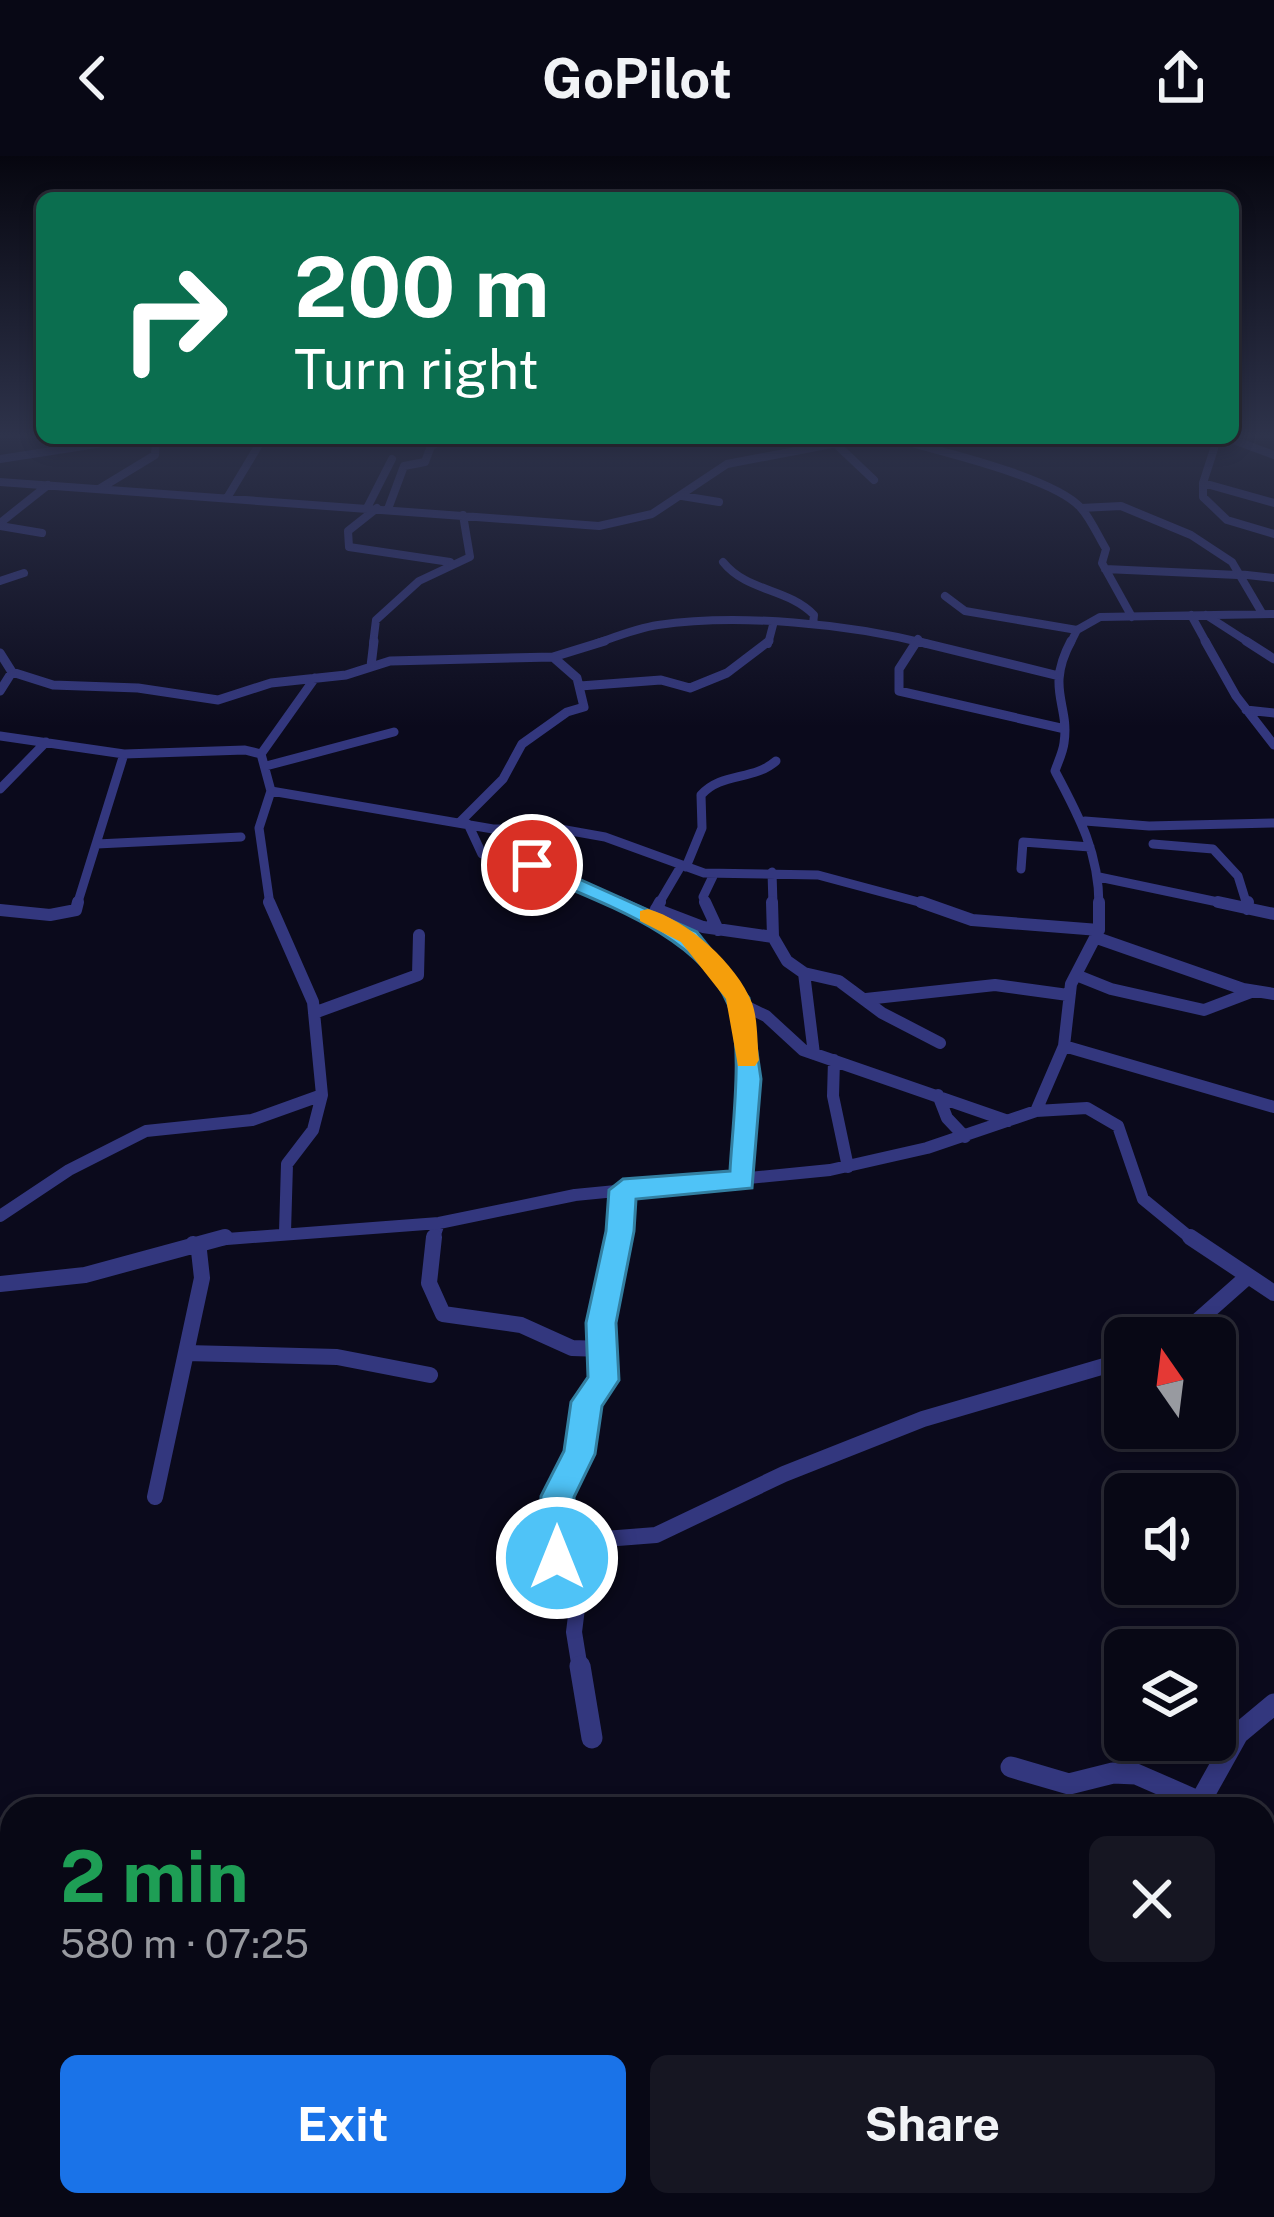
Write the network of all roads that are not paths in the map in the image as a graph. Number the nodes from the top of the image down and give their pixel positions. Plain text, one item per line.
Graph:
1 (348, 534) edge
2 (467, 534) edge
3 (1097, 534) edge
4 (1185, 534) edge
5 (452, 562) junction
6 (723, 562) dead end
7 (1105, 568) junction
8 (24, 572) dead end
9 (1238, 574) junction
10 (1274, 578) edge
11 (0, 581) edge
12 (945, 596) dead end
13 (1268, 614) edge
14 (1191, 615) junction
15 (1205, 615) junction
16 (1132, 617) junction
17 (813, 624) junction
18 (773, 625) junction
19 (1077, 630) junction
20 (919, 639) junction
21 (0, 653) edge
22 (553, 657) junction
23 (1274, 658) edge
24 (371, 665) junction
25 (11, 671) junction
26 (1059, 676) junction
27 (315, 679) junction
28 (580, 686) junction
29 (0, 691) edge
30 (1246, 710) junction
31 (1274, 713) edge
32 (1065, 729) junction
33 (394, 732) dead end
34 (0, 736) edge
35 (46, 742) junction
36 (1274, 745) edge
37 (124, 754) junction
38 (263, 760) junction
39 (776, 761) dead end
40 (0, 789) edge
41 (271, 791) junction
42 (1085, 821) junction
43 (464, 823) junction
44 (1274, 823) edge
45 (241, 837) dead end
46 (98, 844) junction
47 (1153, 844) dead end
48 (1090, 847) junction
49 (683, 867) junction
50 (1022, 869) dead end
51 (772, 872) junction
52 (714, 874) junction
53 (1099, 877) junction
54 (1247, 909) junction
55 (0, 910) edge
56 (654, 913) junction
57 (1274, 914) edge
58 (718, 930) junction
59 (1098, 934) junction
60 (419, 935) dead end
61 (773, 938) junction
62 (804, 973) junction
63 (1076, 975) junction
64 (1254, 991) junction
65 (1274, 994) edge
66 (1068, 995) junction
67 (866, 999) junction
68 (741, 1004) junction
69 (314, 1013) junction
70 (940, 1043) dead end
71 (1064, 1046) junction
72 (814, 1054) junction
73 (834, 1060) junction
74 (1052, 1077) junction
75 (322, 1095) junction
76 (938, 1095) junction
77 (1076, 1107) junction
78 (1274, 1107) edge
79 (1036, 1111) junction
80 (1008, 1121) junction
81 (964, 1137) junction
82 (848, 1167) junction
83 (742, 1180) junction
84 (623, 1190) junction
85 (0, 1216) edge
86 (439, 1223) junction
87 (285, 1232) junction
88 (194, 1244) junction
89 (1246, 1278) junction
90 (0, 1284) edge
91 (1274, 1293) edge
92 (1202, 1317) edge
93 (602, 1349) junction
94 (186, 1352) junction
95 (1104, 1366) edge
96 (430, 1375) dead end
97 (155, 1497) dead end
98 (554, 1543) junction
99 (1274, 1704) edge
100 (592, 1738) dead end
101 (1011, 1767) dead end
102 (1182, 1797) edge
103 (1203, 1797) edge

1 - 5 street
2 - 5 street
3 - 7 street
4 - 9 street
5 - 24 street
6 - 17 street
7 - 9 street
7 - 16 street
8 - 11 street
9 - 10 street
9 - 13 street
12 - 19 street
13 - 15 street
14 - 15 street
14 - 16 street
14 - 30 street
15 - 23 street
16 - 19 street
17 - 18 street
17 - 20 street
18 - 22 street
18 - 28 street
19 - 26 street
20 - 26 street
20 - 32 street
21 - 25 street
22 - 24 street
22 - 28 street
24 - 27 street
25 - 27 street
25 - 29 street
26 - 32 street
27 - 38 street
28 - 43 street
30 - 31 street
30 - 36 street
32 - 42 street
33 - 38 street
34 - 35 street
35 - 37 street
35 - 40 street
37 - 38 street
37 - 46 street
38 - 41 street
39 - 49 street
41 - 43 street
41 - 69 street
42 - 44 street
42 - 48 street
43 - 49 street
43 - 56 street
45 - 46 street
46 - 55 street
47 - 54 street
48 - 50 street
48 - 53 street
49 - 52 street
49 - 56 street
51 - 52 street
51 - 59 street
51 - 61 street
52 - 58 street
53 - 54 street
53 - 59 street
54 - 57 street
56 - 58 street
56 - 68 street
58 - 61 street
59 - 63 street
59 - 64 street
60 - 69 street
61 - 62 street
62 - 67 street
62 - 72 street
63 - 64 street
63 - 66 street
64 - 65 street
66 - 67 street
66 - 71 street
67 - 70 street
68 - 72 street
68 - 83 street
69 - 75 street
71 - 74 street
71 - 78 street
72 - 73 street
73 - 76 street
73 - 82 street
74 - 77 street
74 - 79 street
75 - 85 street
75 - 87 street
76 - 80 street
76 - 81 street
77 - 79 street
77 - 89 street
79 - 80 street
80 - 81 street
81 - 82 street
82 - 83 street
83 - 84 street
84 - 86 street
84 - 93 street
86 - 87 street
86 - 93 street
87 - 88 street
88 - 90 street
88 - 94 street
89 - 91 street
89 - 92 street
93 - 98 street
94 - 96 street
94 - 97 street
95 - 98 street
98 - 100 street
99 - 103 street
101 - 102 street

